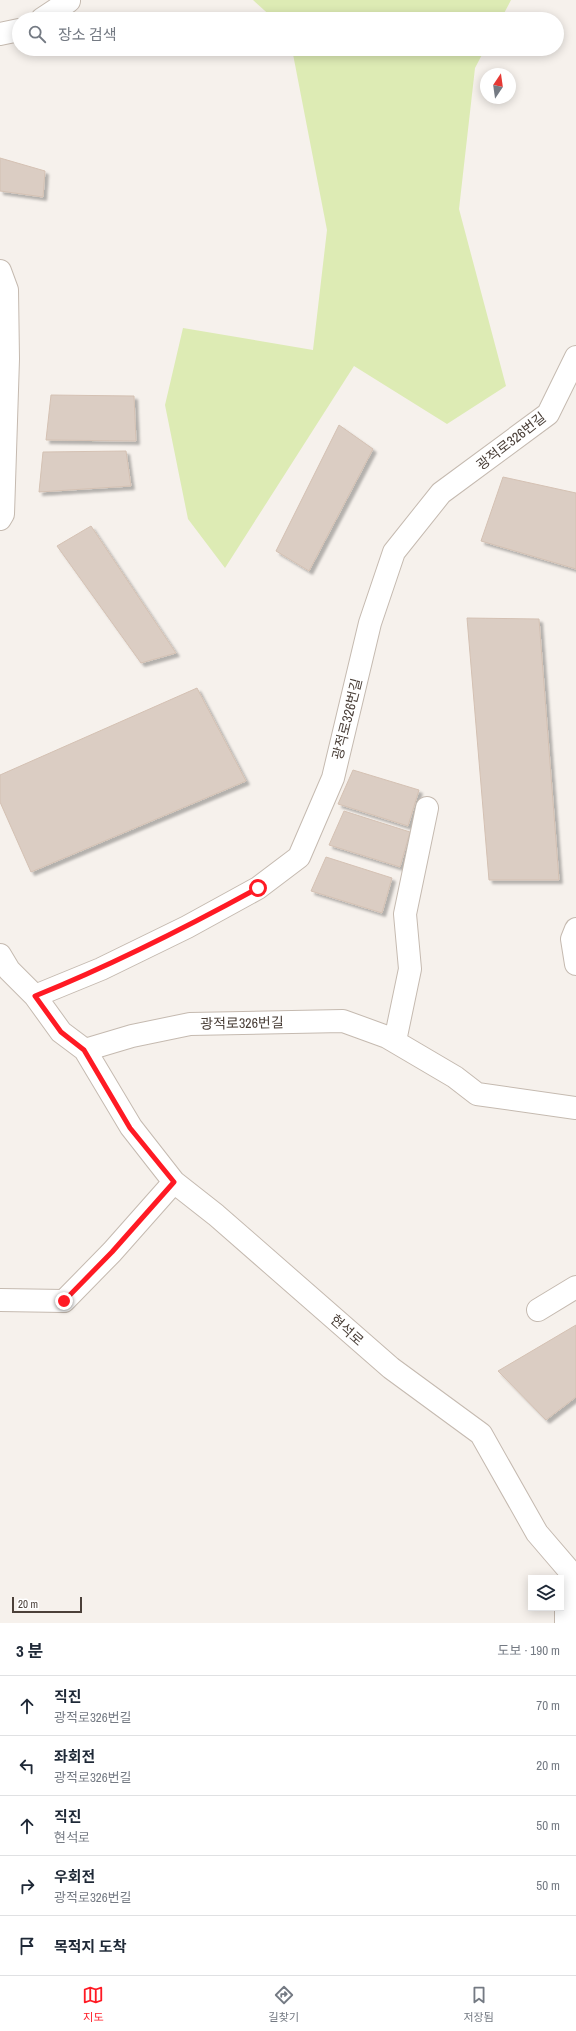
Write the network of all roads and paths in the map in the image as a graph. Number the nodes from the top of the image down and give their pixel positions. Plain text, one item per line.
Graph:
1 (69, 1) dead end
2 (52, 12) edge
3 (12, 31) edge
4 (0, 34) edge
5 (0, 271) edge
6 (576, 357) edge
7 (0, 519) edge
8 (427, 808) dead end
9 (576, 929) edge
10 (0, 955) edge
11 (576, 964) edge
12 (35, 996) junction
13 (394, 1042) junction
14 (84, 1050) junction
15 (576, 1108) edge
16 (174, 1182) junction
17 (576, 1287) edge
18 (0, 1300) edge
19 (538, 1310) dead end
20 (574, 1576) edge
21 (566, 1623) edge

1 - 2 street
3 - 4 street
5 - 7 street
6 - 12 street, 광적로326번길
8 - 13 street
9 - 11 street
10 - 12 street
12 - 14 street
13 - 14 street, 광적로326번길
13 - 15 street, 광적로326번길
14 - 16 street, 현석로
16 - 18 street
16 - 20 street, 현석로
17 - 19 street
20 - 21 street, 현석로

